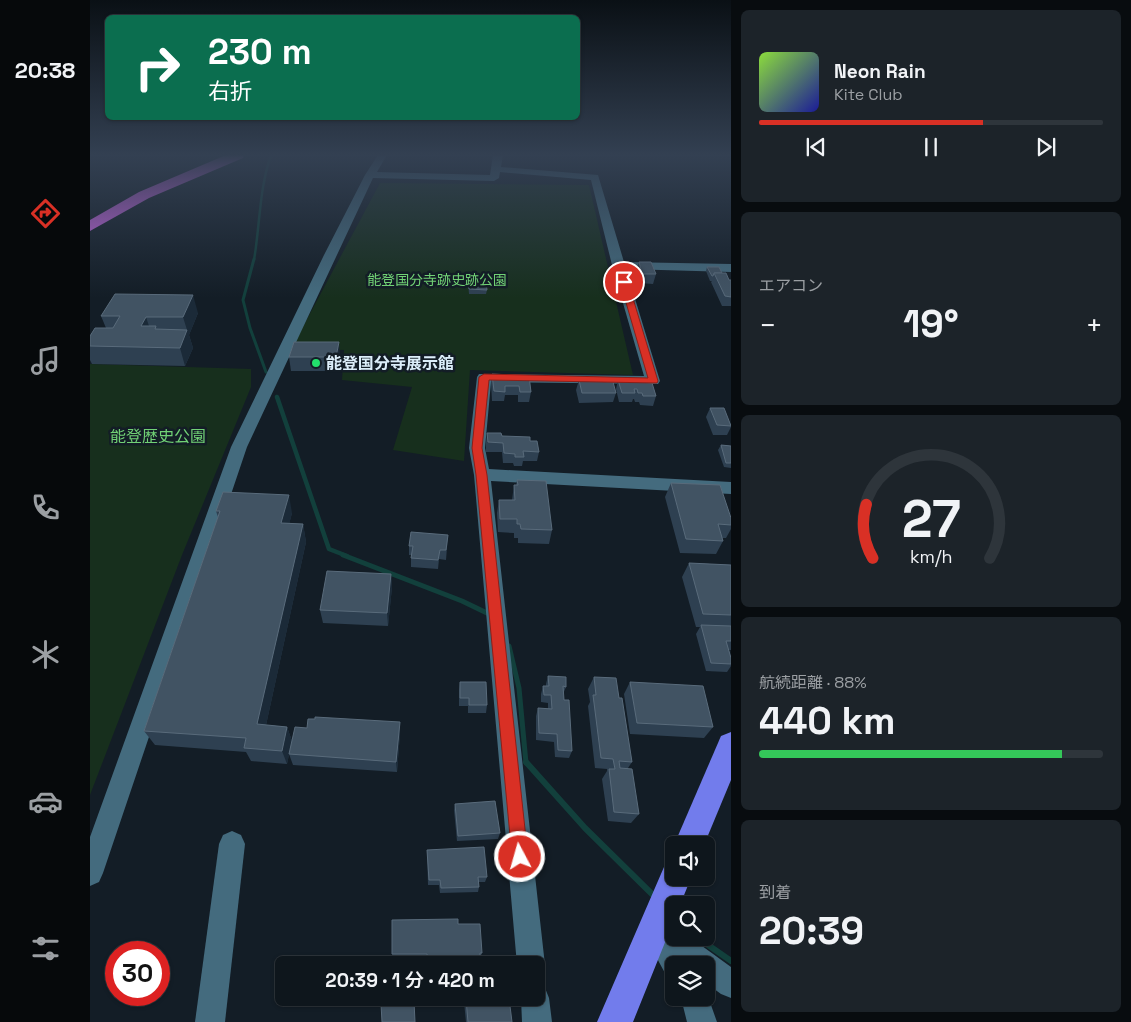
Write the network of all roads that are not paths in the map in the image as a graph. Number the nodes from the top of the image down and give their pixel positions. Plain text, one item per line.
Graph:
1 (129, 203) edge
2 (356, 203) edge
3 (602, 203) edge
4 (90, 226) edge
5 (618, 264) junction
6 (731, 268) edge
7 (482, 475) junction
8 (731, 488) edge
9 (731, 746) edge
10 (693, 836) edge
11 (232, 844) dead end
12 (90, 873) edge
13 (664, 904) edge
14 (530, 956) edge
15 (674, 956) edge
16 (700, 956) edge
17 (715, 972) edge
18 (731, 984) edge
19 (536, 1006) edge
20 (697, 1006) edge
21 (210, 1022) edge
22 (537, 1022) edge
23 (614, 1022) edge
24 (702, 1022) edge

1 - 4 highway
2 - 12 street
3 - 5 street
5 - 6 street
5 - 7 street
7 - 8 street
7 - 14 street
9 - 10 main road
11 - 21 street
13 - 15 street
13 - 16 street
13 - 23 main road
17 - 18 street
19 - 22 street
20 - 24 street

